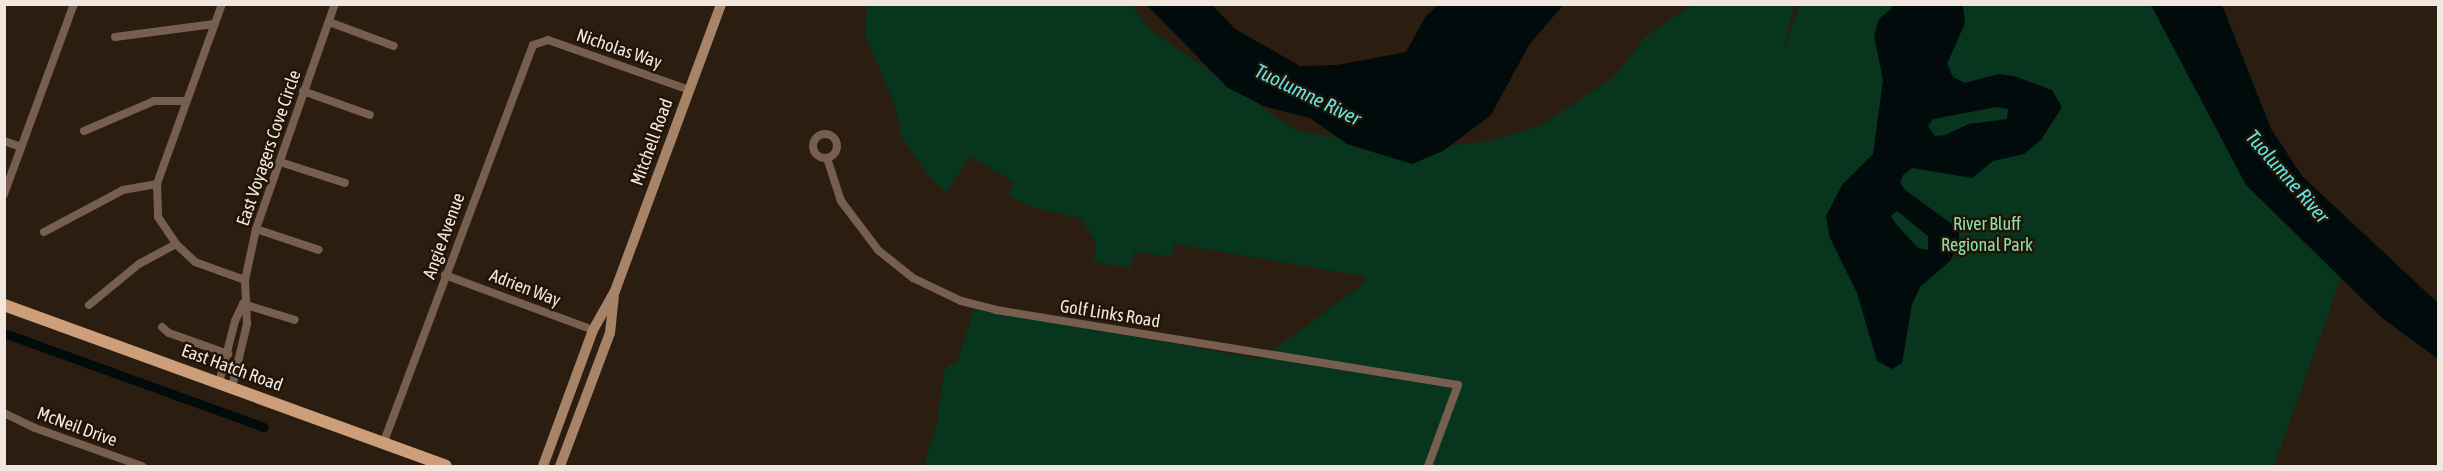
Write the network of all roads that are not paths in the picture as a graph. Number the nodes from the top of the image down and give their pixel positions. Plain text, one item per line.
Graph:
1 (74, 4) edge
2 (222, 4) edge
3 (334, 4) edge
4 (721, 4) edge
5 (328, 22) junction
6 (214, 24) junction
7 (115, 37) dead end
8 (538, 41) joint
9 (394, 46) dead end
10 (689, 90) junction
11 (303, 91) junction
12 (185, 101) junction
13 (370, 115) dead end
14 (84, 131) dead end
15 (4, 141) edge
16 (21, 147) junction
17 (828, 158) dead end
18 (280, 162) junction
19 (345, 183) dead end
20 (157, 184) junction
21 (4, 194) edge
22 (256, 229) junction
23 (44, 232) dead end
24 (176, 244) junction
25 (319, 250) dead end
26 (445, 275) junction
27 (245, 280) junction
28 (615, 291) junction
29 (243, 304) junction
30 (4, 305) edge
31 (89, 305) dead end
32 (295, 320) dead end
33 (162, 327) dead end
34 (593, 330) junction
35 (228, 354) junction
36 (219, 383) junction
37 (232, 387) junction
38 (4, 413) edge
39 (383, 444) junction
40 (141, 466) edge
41 (446, 466) edge
42 (543, 466) edge
43 (560, 466) edge
44 (1428, 466) edge

1 - 16 street
2 - 6 street
3 - 5 street, East Voyagers Cove Circle
4 - 10 main road, Mitchell Road
5 - 9 street
5 - 11 street, East Voyagers Cove Circle
6 - 7 street
6 - 12 street
8 - 10 street, Nicholas Way
8 - 26 street, Angie Avenue
10 - 28 main road, Mitchell Road
11 - 13 street
11 - 18 street, East Voyagers Cove Circle
12 - 14 street
12 - 20 street
15 - 16 street
16 - 21 street
17 - 44 street, Golf Links Road
18 - 19 street
18 - 22 street, East Voyagers Cove Circle
20 - 23 street
20 - 24 street
22 - 25 street
22 - 27 street, East Voyagers Cove Circle
24 - 27 street
24 - 31 street
26 - 34 street, Adrien Way
26 - 39 street, Angie Avenue
27 - 29 street, East Voyagers Cove Circle
28 - 34 main road, Mitchell Road
28 - 43 main road, Mitchell Road
29 - 32 street
29 - 35 street, East Voyagers Cove Circle
29 - 37 street, East Voyagers Cove Circle
30 - 36 main road, East Hatch Road
33 - 35 street
34 - 42 main road, Mitchell Road
35 - 36 street, East Voyagers Cove Circle
36 - 37 main road, East Hatch Road
37 - 39 main road, East Hatch Road
38 - 40 street, McNeil Drive
39 - 41 main road, East Hatch Road

